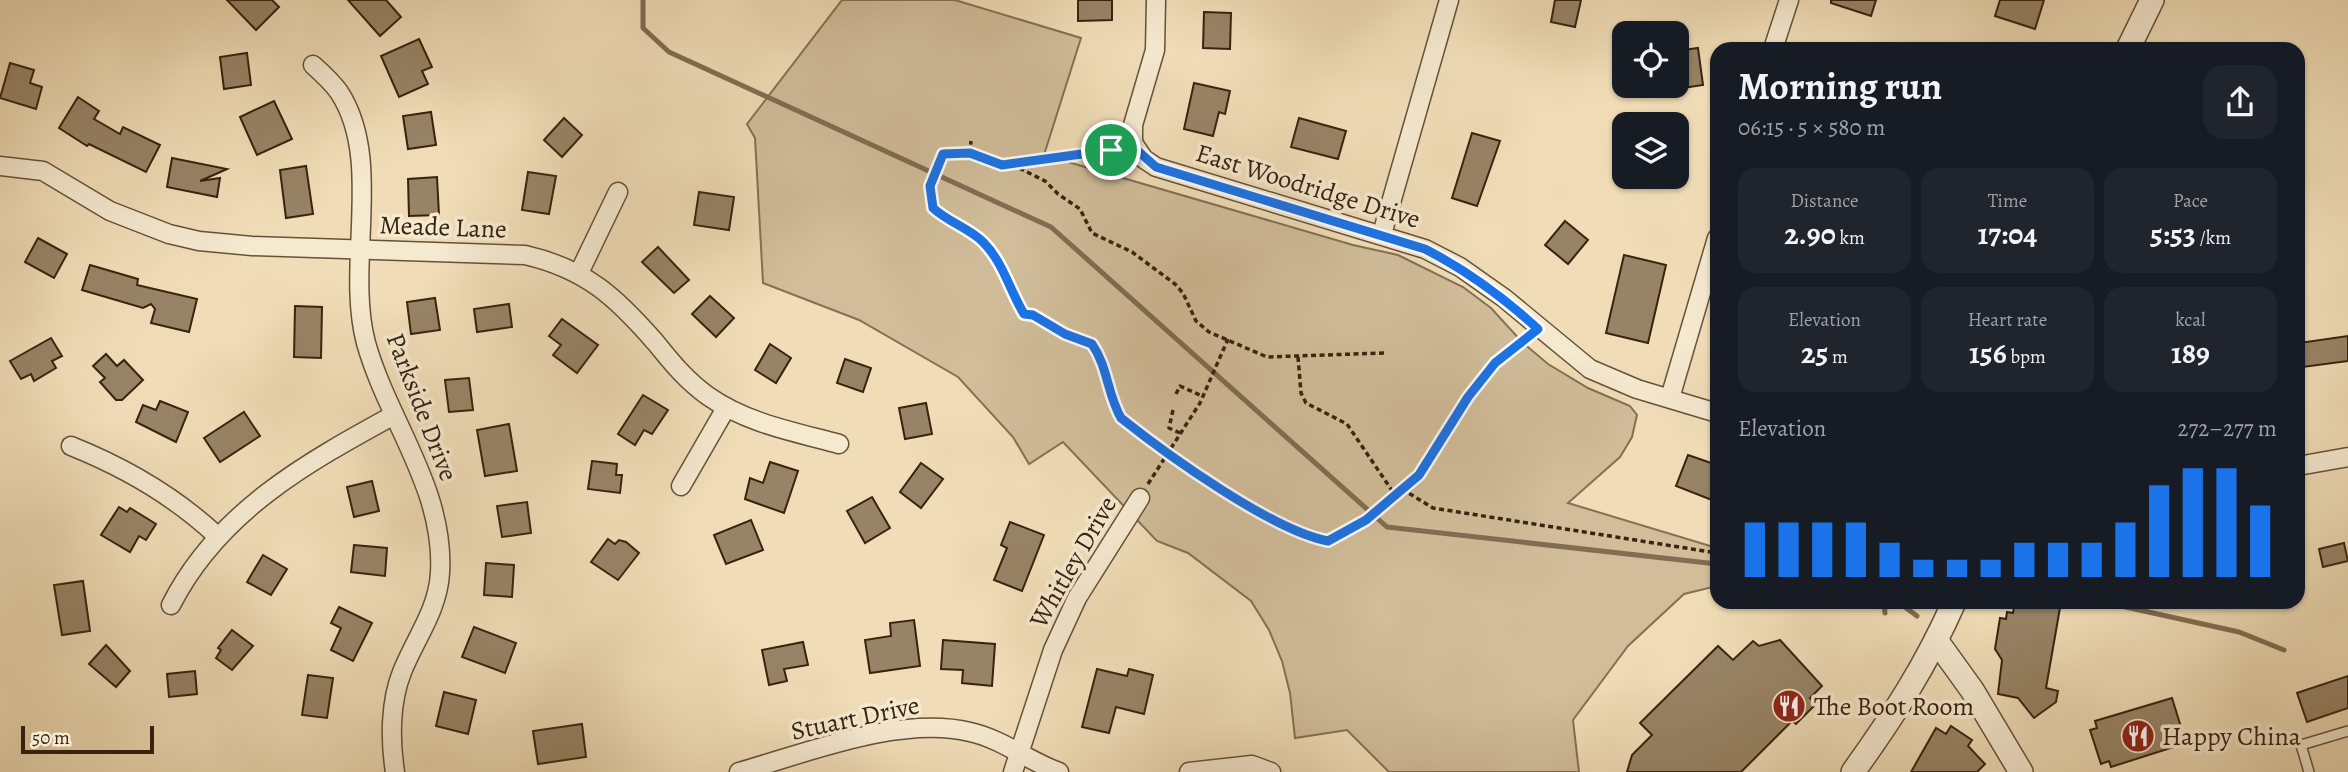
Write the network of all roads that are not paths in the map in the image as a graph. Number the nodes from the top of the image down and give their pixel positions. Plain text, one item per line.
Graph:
1 (1156, 0) edge
2 (1449, 0) edge
3 (1789, 0) edge
4 (2150, 1) edge
5 (1775, 42) edge
6 (2131, 42) edge
7 (313, 65) dead end
8 (0, 166) edge
9 (618, 192) dead end
10 (1382, 234) junction
11 (360, 251) junction
12 (1710, 262) edge
13 (579, 273) junction
14 (1670, 398) junction
15 (726, 408) junction
16 (1710, 410) edge
17 (394, 415) junction
18 (839, 444) dead end
19 (71, 446) dead end
20 (2348, 457) edge
21 (2305, 465) edge
22 (681, 486) dead end
23 (1140, 498) road end
24 (216, 535) junction
25 (171, 605) dead end
26 (1951, 609) edge
27 (1936, 640) junction
28 (2348, 731) edge
29 (1019, 753) junction
30 (1270, 771) edge
31 (395, 772) edge
32 (739, 772) edge
33 (1013, 772) edge
34 (1059, 772) edge
35 (1189, 772) edge
36 (1853, 772) edge
37 (2021, 772) edge
38 (2309, 772) edge

1 - 10 street, East Woodridge Drive
2 - 10 street
3 - 5 street
4 - 6 street
7 - 11 street, Parkside Drive
8 - 11 street, Meade Lane
9 - 13 street
10 - 14 street, East Woodridge Drive
11 - 13 street, Meade Lane
11 - 17 street, Parkside Drive
12 - 14 street
13 - 15 street, Meade Lane
14 - 16 street, East Woodridge Drive
15 - 18 street, Meade Lane
15 - 22 street
17 - 24 street
17 - 31 street, Parkside Drive
19 - 24 street
20 - 21 street
23 - 29 street, Whitley Drive
24 - 25 street
26 - 27 street
27 - 36 street
27 - 37 street
28 - 38 lane
29 - 32 street, Stuart Drive
29 - 33 street, Whitley Drive
29 - 34 street, Stuart Drive
30 - 35 street

